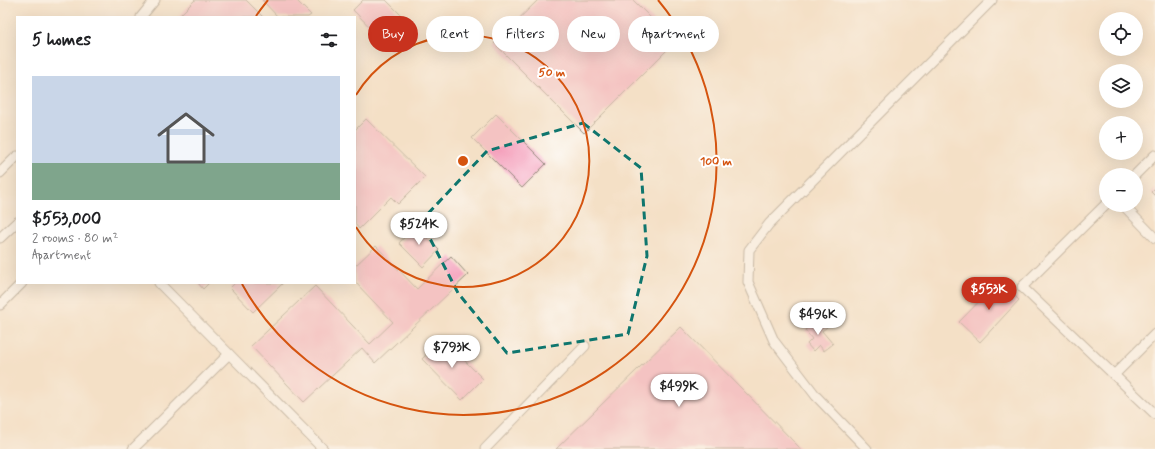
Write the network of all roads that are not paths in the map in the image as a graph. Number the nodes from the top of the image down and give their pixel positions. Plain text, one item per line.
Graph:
1 (155, 0) edge
2 (992, 0) edge
3 (142, 16) edge
4 (1155, 154) edge
5 (16, 157) edge
6 (1141, 168) edge
7 (0, 173) edge
8 (1099, 211) edge
9 (1130, 212) edge
10 (16, 223) edge
11 (0, 238) edge
12 (1155, 238) edge
13 (21, 284) edge
14 (160, 284) edge
15 (0, 305) edge
16 (1155, 334) edge
17 (584, 346) dead end
18 (229, 354) junction
19 (1114, 375) junction
20 (1155, 414) edge
21 (133, 449) edge
22 (324, 449) edge
23 (485, 449) edge
24 (867, 449) edge

1 - 3 lane
2 - 24 lane
4 - 6 lane
5 - 7 lane
8 - 19 lane
9 - 12 lane
10 - 11 lane
13 - 15 lane
14 - 18 lane
16 - 19 lane
17 - 23 lane
18 - 21 lane
18 - 22 lane
19 - 20 lane

